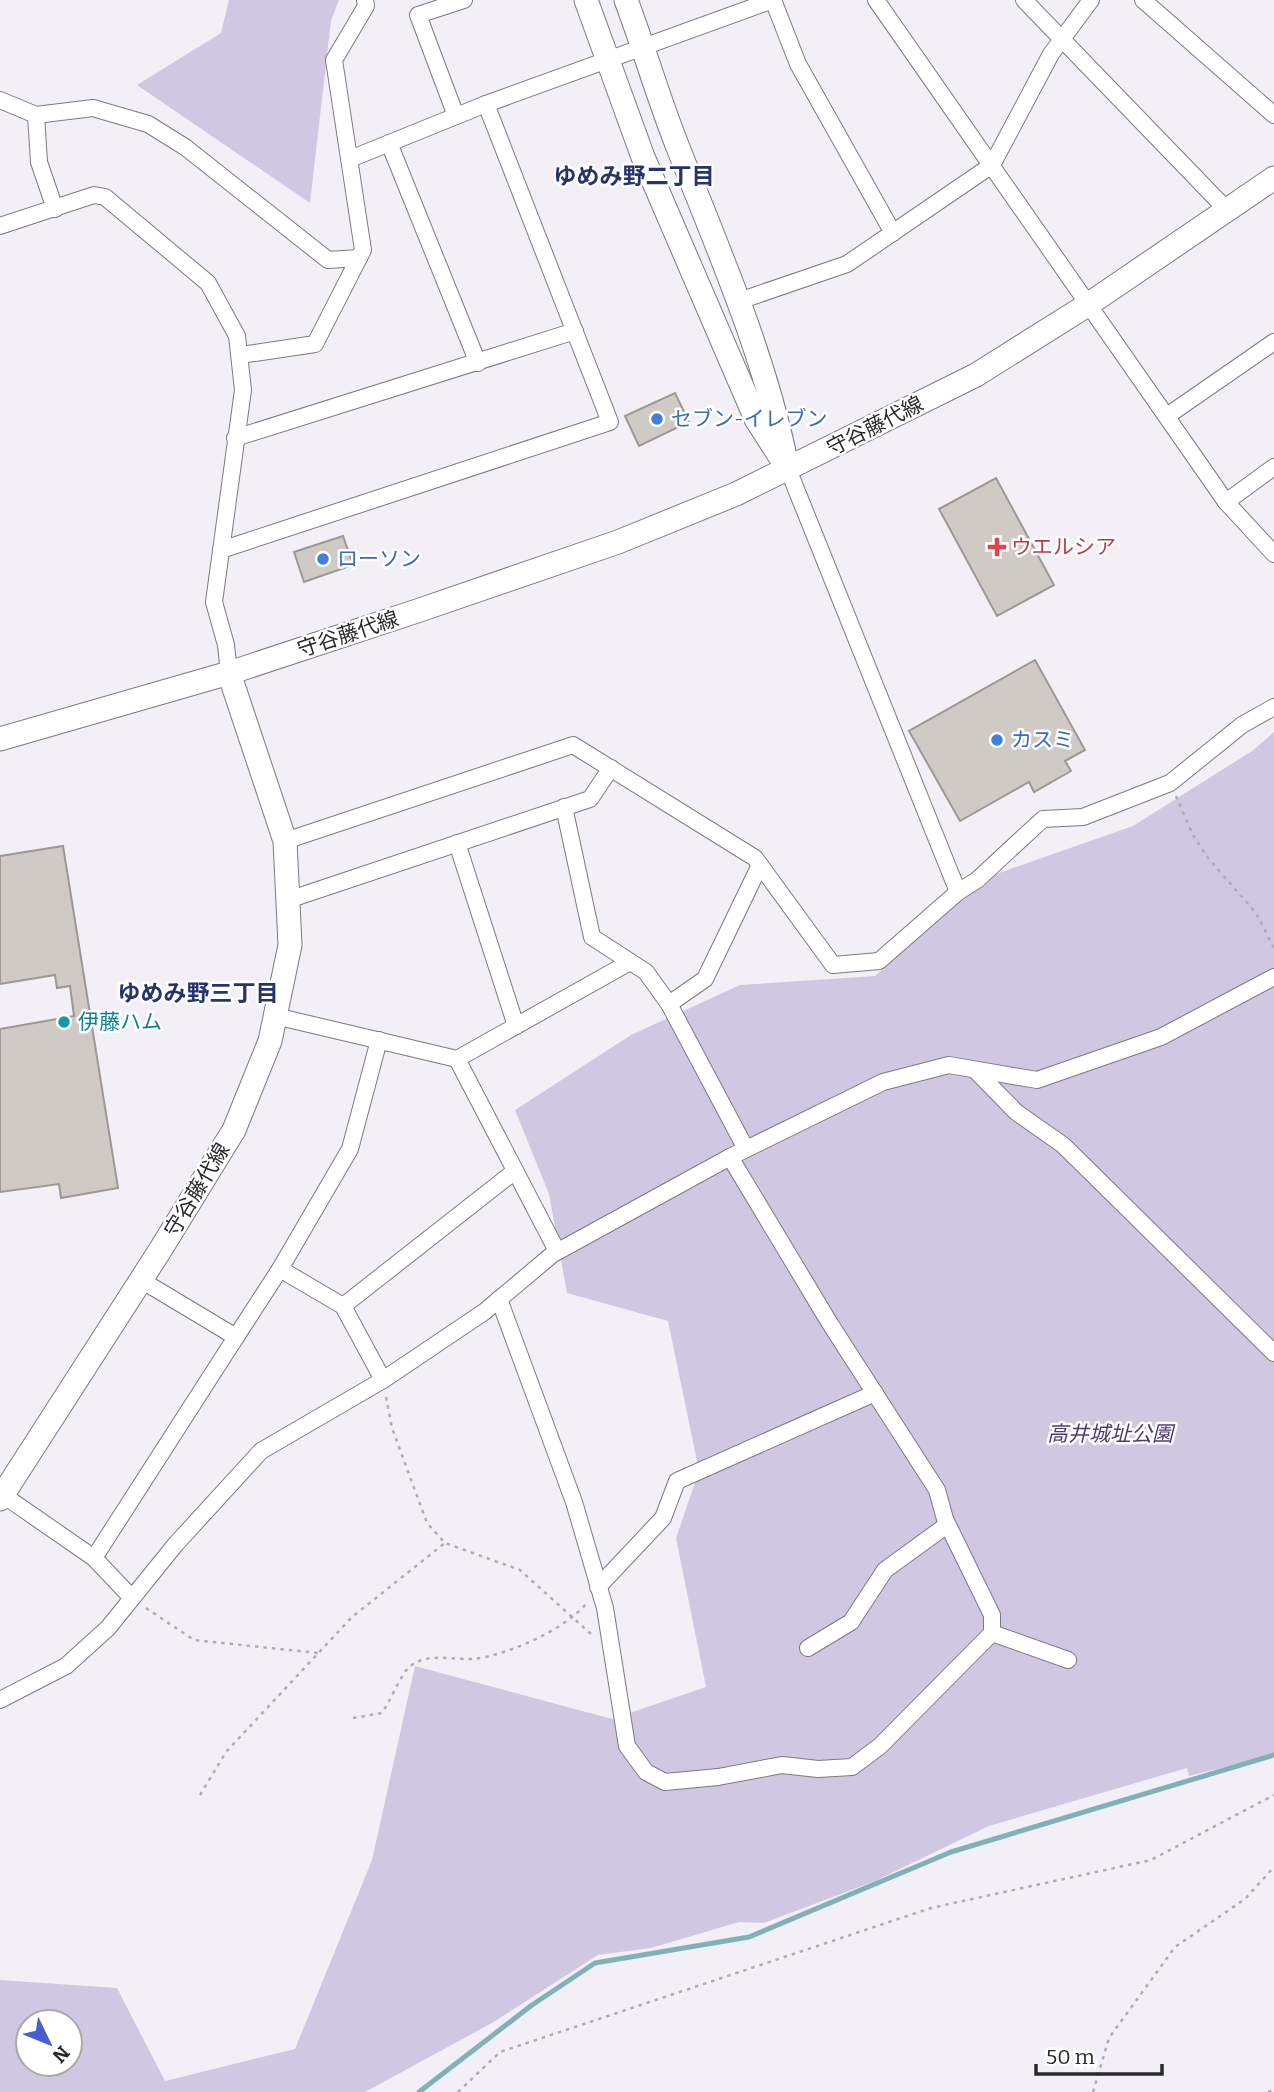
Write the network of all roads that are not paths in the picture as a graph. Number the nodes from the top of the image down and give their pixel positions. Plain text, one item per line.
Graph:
1 (365, 0) edge
2 (464, 0) edge
3 (586, 0) edge
4 (626, 0) edge
5 (773, 0) edge
6 (876, 0) edge
7 (1024, 0) edge
8 (1091, 0) edge
9 (1143, 0) edge
10 (1062, 40) junction
11 (643, 47) junction
12 (608, 60) junction
13 (0, 100) edge
14 (486, 104) junction
15 (36, 115) junction
16 (1274, 115) edge
17 (456, 116) junction
18 (389, 143) junction
19 (350, 159) junction
20 (992, 165) junction
21 (1274, 178) edge
22 (55, 209) junction
23 (1227, 210) junction
24 (0, 226) edge
25 (893, 233) junction
26 (359, 258) junction
27 (739, 301) junction
28 (1089, 304) junction
29 (575, 331) junction
30 (1274, 342) edge
31 (241, 355) junction
32 (478, 363) junction
33 (1167, 416) junction
34 (235, 438) junction
35 (788, 469) junction
36 (1271, 476) edge
37 (1226, 502) junction
38 (221, 550) junction
39 (1274, 554) edge
40 (229, 673) junction
41 (1274, 706) edge
42 (0, 739) edge
43 (611, 768) junction
44 (564, 807) junction
45 (285, 841) junction
46 (457, 843) junction
47 (760, 865) junction
48 (958, 892) junction
49 (288, 900) junction
50 (630, 962) junction
51 (1274, 977) edge
52 (669, 1004) junction
53 (275, 1016) junction
54 (516, 1026) junction
55 (379, 1041) junction
56 (457, 1059) junction
57 (975, 1070) junction
58 (746, 1149) junction
59 (730, 1157) junction
60 (515, 1171) junction
61 (557, 1251) junction
62 (280, 1269) junction
63 (141, 1280) junction
64 (499, 1299) junction
65 (343, 1306) junction
66 (236, 1337) junction
67 (1274, 1353) edge
68 (383, 1380) junction
69 (875, 1393) junction
70 (1, 1497) edge
71 (947, 1525) junction
72 (94, 1558) junction
73 (598, 1587) junction
74 (131, 1597) junction
75 (992, 1633) junction
76 (808, 1648) dead end
77 (1068, 1660) dead end
78 (0, 1700) edge

1 - 19 street
2 - 17 street
3 - 12 main road
4 - 11 main road
5 - 11 street
5 - 25 street
6 - 20 street
7 - 10 street
8 - 10 street
9 - 16 street
10 - 20 street
10 - 23 street
11 - 12 street
11 - 27 main road
12 - 14 street
12 - 35 main road
13 - 15 street
14 - 17 street
14 - 29 street
15 - 22 street
15 - 26 street
17 - 18 street
18 - 19 street
18 - 32 street
19 - 26 street
20 - 25 street
20 - 28 street
21 - 23 main road, 守谷藤代線
22 - 24 street
22 - 31 street
23 - 28 main road, 守谷藤代線
25 - 27 street
26 - 31 street
27 - 35 main road
28 - 33 street
28 - 35 main road, 守谷藤代線
29 - 32 street
29 - 38 street
30 - 33 street
31 - 34 street
32 - 34 street
33 - 37 street
34 - 38 street
35 - 40 main road, 守谷藤代線
35 - 48 street
36 - 37 street
37 - 39 street
38 - 40 street
40 - 42 main road
40 - 45 main road, 守谷藤代線
41 - 48 street
43 - 44 street
43 - 45 street
43 - 47 street
44 - 46 street
44 - 50 street
45 - 49 main road, 守谷藤代線
46 - 49 street
46 - 54 street
47 - 48 street
47 - 52 street
49 - 53 main road, 守谷藤代線
50 - 52 street
50 - 54 street
51 - 57 street
52 - 58 street
53 - 55 street
53 - 63 main road, 守谷藤代線
54 - 56 street
55 - 56 street
55 - 62 street
56 - 60 street
57 - 58 street
57 - 67 street
58 - 59 street
59 - 61 street
59 - 69 street
60 - 61 street
60 - 65 street
61 - 64 street
62 - 65 street
62 - 66 street
63 - 66 street
63 - 70 main road, 守谷藤代線
64 - 68 street
64 - 73 street
65 - 68 street
66 - 72 street
68 - 74 street
69 - 71 street
69 - 73 street
70 - 72 street
71 - 75 street
71 - 76 street
72 - 74 street
73 - 75 street
74 - 78 street
75 - 77 street

